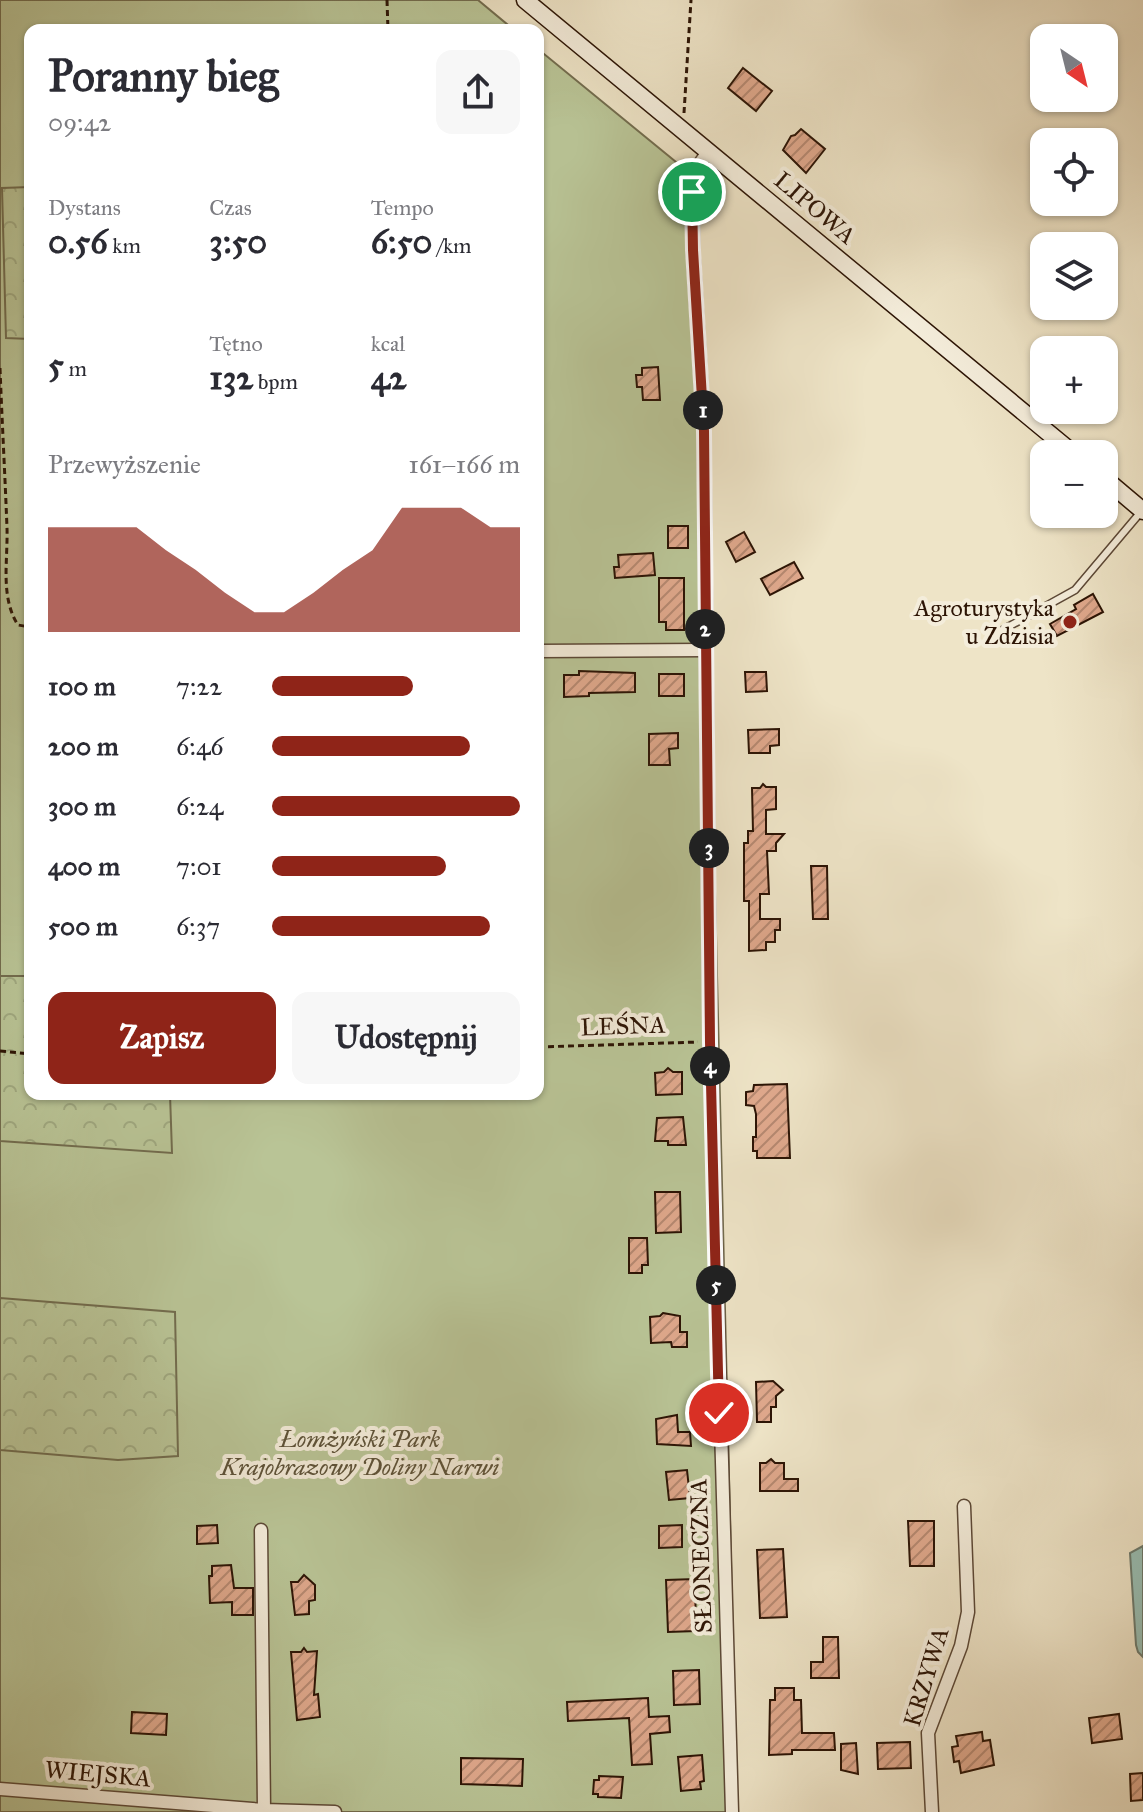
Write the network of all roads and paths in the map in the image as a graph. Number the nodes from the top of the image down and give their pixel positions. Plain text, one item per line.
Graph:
1 (387, 0) edge
2 (525, 0) edge
3 (691, 0) edge
4 (388, 24) edge
5 (680, 129) junction
6 (708, 152) junction
7 (0, 368) edge
8 (1057, 440) edge
9 (1118, 489) edge
10 (1143, 510) edge
11 (24, 626) edge
12 (997, 633) dead end
13 (705, 650) junction
14 (544, 651) edge
15 (710, 1042) junction
16 (544, 1047) edge
17 (0, 1051) edge
18 (24, 1053) edge
19 (964, 1506) dead end
20 (261, 1530) dead end
21 (0, 1789) edge
22 (264, 1810) junction
23 (335, 1812) edge
24 (732, 1812) edge
25 (932, 1812) edge

1 - 4 path
2 - 5 main road, LIPOWA
3 - 5 path
5 - 6 main road, LIPOWA
6 - 8 main road, LIPOWA
6 - 13 street, SŁONECZNA
7 - 11 path
9 - 10 main road
10 - 12 lane
13 - 14 street
13 - 15 street, SŁONECZNA
15 - 16 path, LEŚNA
15 - 24 street, SŁONECZNA
17 - 18 path
19 - 25 street, KRZYWA
20 - 22 street
21 - 22 street, WIEJSKA
22 - 23 street, WIEJSKA

